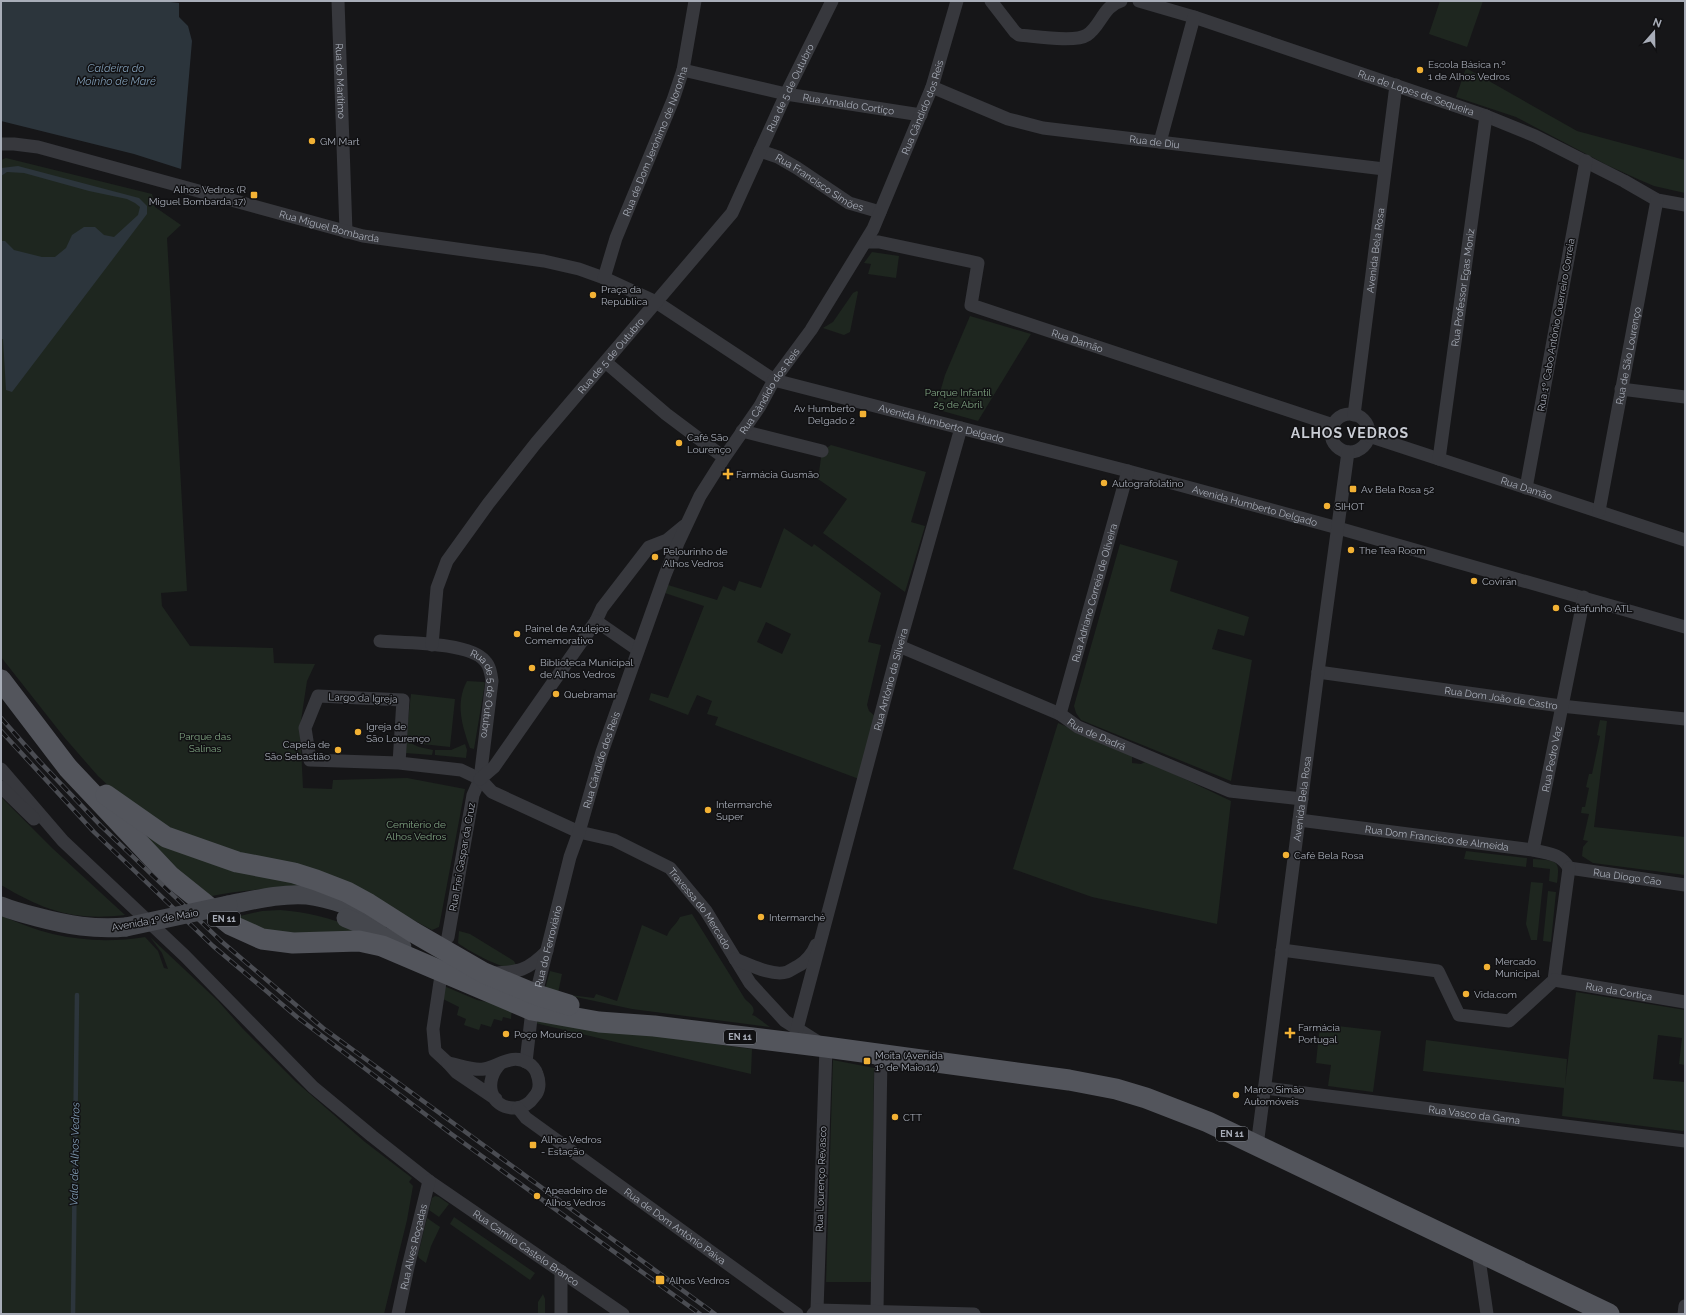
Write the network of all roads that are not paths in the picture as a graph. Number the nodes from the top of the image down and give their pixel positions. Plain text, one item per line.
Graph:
1 (338, 1) edge
2 (695, 1) edge
3 (832, 1) edge
4 (957, 1) edge
5 (992, 1) edge
6 (1121, 1) edge
7 (1139, 1) edge
8 (1194, 17) junction
9 (683, 70) junction
10 (1396, 84) junction
11 (932, 87) junction
12 (786, 94) junction
13 (921, 115) junction
14 (1486, 116) junction
15 (1160, 142) junction
16 (1, 144) edge
17 (760, 151) junction
18 (1586, 162) junction
19 (1384, 169) junction
20 (1657, 200) junction
21 (1685, 205) edge
22 (880, 212) junction
23 (346, 232) junction
24 (866, 242) junction
25 (604, 278) junction
26 (656, 302) junction
27 (609, 365) dead end
28 (774, 380) junction
29 (1620, 389) junction
30 (1685, 397) edge
31 (1354, 415) junction
32 (1333, 425) junction
33 (961, 428) junction
34 (742, 431) junction
35 (1369, 436) junction
36 (822, 451) dead end
37 (1348, 452) junction
38 (718, 453) dead end
39 (1439, 459) junction
40 (1128, 471) junction
41 (1526, 488) junction
42 (1599, 512) junction
43 (688, 523) junction
44 (1338, 528) junction
45 (1685, 540) edge
46 (1584, 597) junction
47 (596, 621) junction
48 (1685, 627) edge
49 (380, 641) dead end
50 (432, 645) junction
51 (899, 646) junction
52 (638, 650) junction
53 (1318, 672) junction
54 (1, 680) edge
55 (1561, 706) junction
56 (1060, 714) junction
57 (1685, 719) edge
58 (399, 763) junction
59 (68, 768) junction
60 (1, 769) edge
61 (480, 779) junction
62 (1, 787) edge
63 (1302, 799) junction
64 (1299, 820) junction
65 (579, 832) junction
66 (1533, 850) junction
67 (1569, 868) junction
68 (92, 869) junction
69 (1685, 885) edge
70 (1, 892) edge
71 (255, 900) junction
72 (1, 906) edge
73 (58, 923) junction
74 (823, 931) junction
75 (413, 932) junction
76 (448, 937) dead end
77 (1282, 950) junction
78 (547, 951) junction
79 (736, 958) junction
80 (484, 973) junction
81 (436, 975) junction
82 (1554, 980) junction
83 (1685, 1002) edge
84 (534, 1003) junction
85 (797, 1029) junction
86 (826, 1047) junction
87 (881, 1054) junction
88 (448, 1062) junction
89 (526, 1062) junction
90 (501, 1063) junction
91 (1265, 1088) junction
92 (496, 1099) junction
93 (518, 1108) junction
94 (1685, 1141) edge
95 (1258, 1146) junction
96 (430, 1180) junction
97 (1478, 1252) junction
98 (561, 1271) junction
99 (1685, 1306) edge
100 (877, 1311) junction
101 (815, 1312) edge
102 (398, 1314) edge
103 (561, 1314) edge
104 (623, 1314) edge
105 (797, 1314) edge
106 (974, 1314) edge
107 (1487, 1314) edge
108 (1609, 1314) edge
109 (1684, 1314) edge

1 - 23 street, Rua do Marítimo
2 - 9 street, Rua de Dom Jerónimo de Noronha
3 - 12 street, Rua de 5 de Outubro
4 - 11 street, Rua Cândido dos Reis
5 - 6 street
7 - 8 street, Rua de Lopes de Sequeira
8 - 10 street, Rua de Lopes de Sequeira
8 - 15 street
9 - 12 street, Rua Arnaldo Cortiço
9 - 25 street, Rua de Dom Jerónimo de Noronha
10 - 14 street, Rua de Lopes de Sequeira
10 - 19 street, Avenida Bela Rosa
11 - 13 street, Rua Cândido dos Reis
11 - 15 street, Rua de Diu
12 - 13 street, Rua Arnaldo Cortiço
12 - 17 street, Rua de 5 de Outubro
13 - 22 street, Rua Cândido dos Reis
14 - 18 street, Rua de Lopes de Sequeira
14 - 39 street, Rua Professor Egas Moniz
15 - 19 street, Rua de Diu
16 - 23 street, Rua Miguel Bombarda
17 - 22 street, Rua Francisco Simões
17 - 26 street, Rua de 5 de Outubro
18 - 20 street, Rua de Lopes de Sequeira
18 - 41 street, Rua 1º Cabo António Guerreiro Correia
19 - 31 street, Avenida Bela Rosa
20 - 21 street, Rua de Lopes de Sequeira
20 - 29 street, Rua de São Lourenço
22 - 24 street, Rua Cândido dos Reis
23 - 25 street, Rua Miguel Bombarda
24 - 28 street, Rua Cândido dos Reis
24 - 32 street, Rua Damão
25 - 26 street, Rua Miguel Bombarda
26 - 28 street, Avenida Humberto Delgado
26 - 50 street, Rua de 5 de Outubro
27 - 38 street
28 - 33 street, Avenida Humberto Delgado
28 - 34 street, Rua Cândido dos Reis
29 - 30 street
29 - 42 street, Rua de São Lourenço
31 - 32 street
31 - 35 street
32 - 37 street
33 - 40 street, Avenida Humberto Delgado
33 - 51 street, Rua António da Silveira
34 - 36 street
34 - 43 street, Rua Cândido dos Reis
35 - 37 street
35 - 39 street, Rua Damão
37 - 44 street, Avenida Bela Rosa
39 - 41 street, Rua Damão
40 - 44 street, Avenida Humberto Delgado
40 - 56 street, Rua Adriano Correia de Oliveira
41 - 42 street, Rua Damão
42 - 45 street, Rua Damão
43 - 47 street
43 - 52 street, Rua Cândido dos Reis
44 - 46 street, Avenida Humberto Delgado
44 - 53 street, Avenida Bela Rosa
46 - 48 street, Avenida Humberto Delgado
46 - 55 street, Rua Pedro Vaz
47 - 52 street
47 - 61 street
49 - 50 street, Rua de 5 de Outubro
50 - 61 street, Rua de 5 de Outubro
51 - 56 street, Rua de Dadrá
51 - 74 street, Rua António da Silveira
52 - 65 street, Rua Cândido dos Reis
53 - 55 street, Rua Dom João de Castro
53 - 63 street, Avenida Bela Rosa
54 - 59 main road, EN 11
55 - 57 street, Rua Dom João de Castro
55 - 66 street, Rua Pedro Vaz
56 - 63 street, Rua de Dadrá
58 - 58 street, Largo da Igreja
58 - 61 street, Largo da Igreja
59 - 75 main road, EN 11
59 - 81 main road, EN 11
60 - 68 street
61 - 65 street, Travessa do Mercado
61 - 76 street, Rua Frei Gaspar da Cruz
62 - 68 street
63 - 64 street, Avenida Bela Rosa
64 - 66 street, Rua Dom Francisco de Almeida
64 - 77 street, Avenida Bela Rosa
65 - 78 street, Rua do Ferroviário
65 - 79 street, Travessa do Mercado
66 - 67 street, Rua Dom Francisco de Almeida
67 - 69 street, Rua Diogo Cão
67 - 82 street
68 - 96 street, Rua Camilo Castelo Branco
70 - 73 main road, Avenida 1º de Maio
71 - 73 main road, Avenida 1º de Maio, bridge
71 - 75 main road
71 - 81 main road
72 - 73 main road, Avenida 1º de Maio
74 - 79 street, Rua António da Silveira
74 - 85 street, Rua António da Silveira
75 - 80 main road, EN 11
77 - 82 street
77 - 91 street, Avenida Bela Rosa
78 - 80 street
78 - 84 street, Rua do Ferroviário
79 - 85 street, Travessa do Mercado
80 - 84 main road, EN 11
81 - 84 main road, EN 11
81 - 88 street
82 - 83 street, Rua da Cortiça
84 - 86 main road, EN 11
84 - 89 street, Rua do Ferroviário
85 - 86 street, Travessa do Mercado
86 - 87 main road, EN 11
86 - 101 street, Rua Lourenço Revasco
87 - 95 main road, EN 11
87 - 100 street
88 - 90 street
88 - 92 street
89 - 90 street
89 - 93 street
90 - 92 street
91 - 94 street, Rua Vasco da Gama
91 - 95 street, Avenida Bela Rosa
92 - 93 street
93 - 105 street, Rua de Dom António Paiva
95 - 97 main road, EN 11
96 - 98 street, Rua Camilo Castelo Branco
96 - 102 street, Rua Alves Roçadas
97 - 107 street
97 - 108 main road, EN 11
98 - 103 street
98 - 104 street, Rua Camilo Castelo Branco
99 - 109 street
100 - 101 street
100 - 106 street

